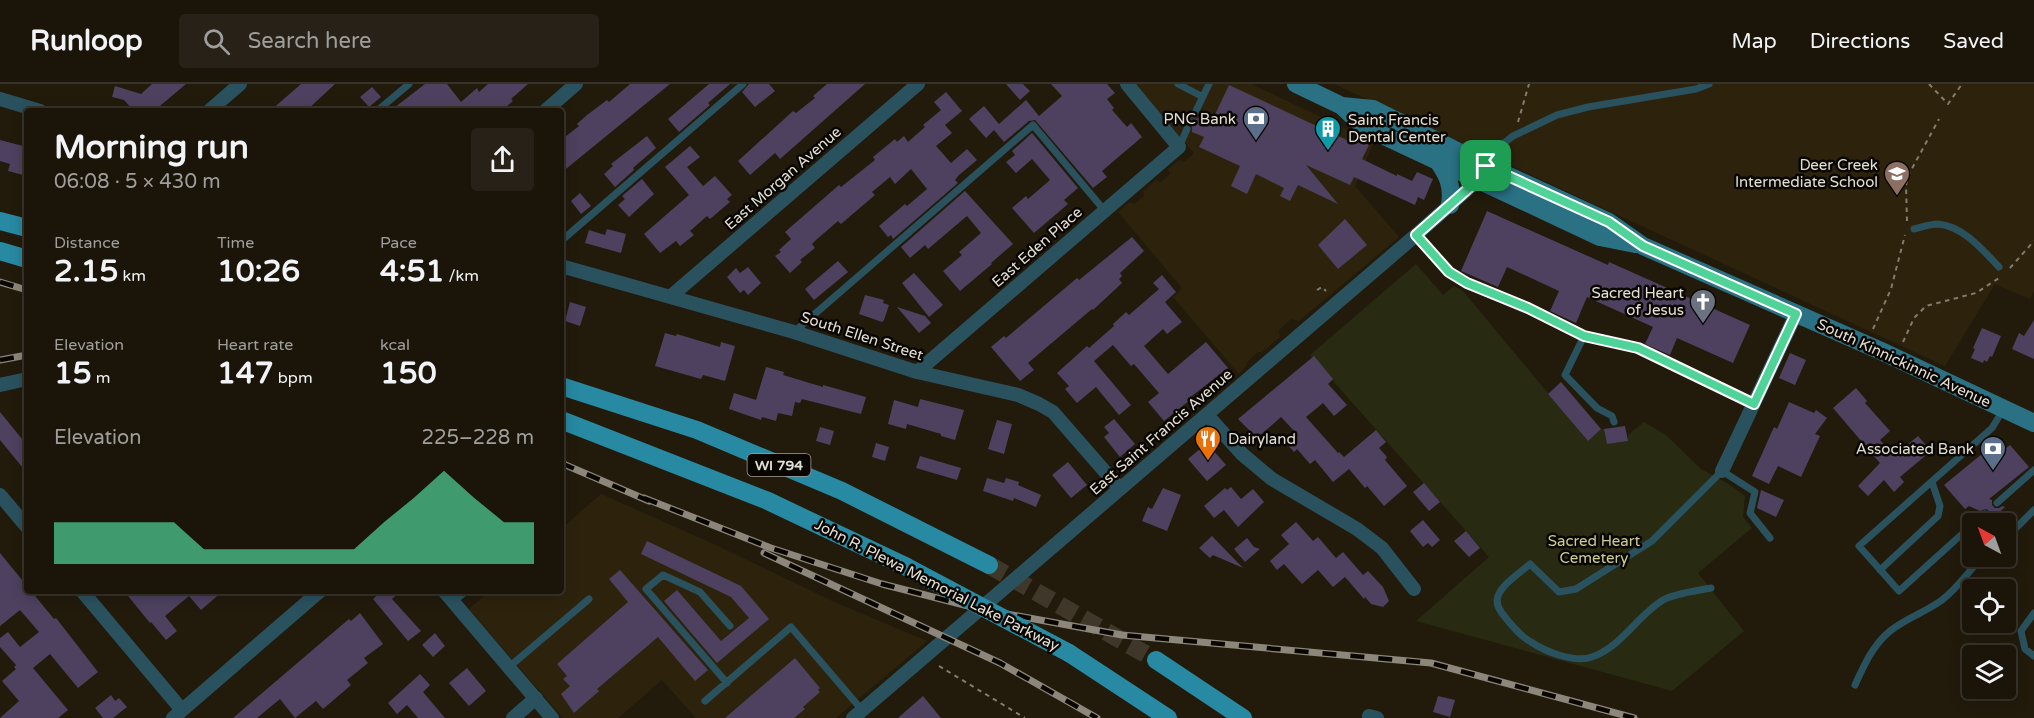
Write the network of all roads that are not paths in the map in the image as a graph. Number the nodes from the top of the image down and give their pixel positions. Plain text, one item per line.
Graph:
1 (240, 84) edge
2 (409, 84) edge
3 (576, 84) edge
4 (743, 84) edge
5 (918, 84) edge
6 (1127, 84) edge
7 (1178, 84) edge
8 (1209, 84) edge
9 (1296, 84) edge
10 (1709, 84) edge
11 (1203, 97) junction
12 (0, 99) edge
13 (1342, 106) junction
14 (30, 108) edge
15 (212, 108) edge
16 (381, 108) edge
17 (548, 108) edge
18 (1194, 115) dead end
19 (1187, 129) dead end
20 (1179, 147) junction
21 (1437, 160) junction
22 (1482, 173) junction
23 (1450, 205) junction
24 (1104, 210) junction
25 (0, 220) edge
26 (24, 227) edge
27 (1914, 229) dead end
28 (1416, 235) junction
29 (564, 238) edge
30 (0, 251) edge
31 (24, 258) edge
32 (564, 267) edge
33 (1999, 267) dead end
34 (670, 297) junction
35 (1796, 314) junction
36 (794, 332) junction
37 (1584, 336) junction
38 (917, 372) junction
39 (24, 380) edge
40 (0, 385) edge
41 (564, 387) edge
42 (1754, 404) junction
43 (2004, 409) junction
44 (1207, 415) junction
45 (564, 421) edge
46 (1614, 422) dead end
47 (2034, 422) edge
48 (1722, 471) junction
49 (2032, 472) edge
50 (1932, 482) junction
51 (1120, 489) junction
52 (0, 495) edge
53 (1997, 503) dead end
54 (2034, 510) edge
55 (24, 523) edge
56 (2016, 528) edge
57 (1962, 534) edge
58 (1770, 538) dead end
59 (988, 565) tunnel mouth
60 (1975, 567) edge
61 (1880, 570) junction
62 (1711, 588) dead end
63 (1414, 589) dead end
64 (84, 594) edge
65 (317, 594) edge
66 (448, 596) edge
67 (589, 599) dead end
68 (2034, 613) edge
69 (730, 626) dead end
70 (2034, 656) edge
71 (1156, 660) tunnel mouth
72 (509, 667) junction
73 (727, 683) junction
74 (1855, 685) dead end
75 (536, 699) junction
76 (705, 701) dead end
77 (177, 714) edge
78 (858, 714) edge
79 (513, 718) edge
80 (552, 718) edge
81 (1168, 718) edge
82 (1243, 718) edge

1 - 15 street
2 - 16 lane
3 - 17 street
4 - 29 lane
5 - 34 street, East Morgan Avenue
6 - 20 street
7 - 11 lane
8 - 11 lane
9 - 13 main road, South Kinnickinnic Avenue
10 - 22 lane
11 - 18 lane
12 - 14 street
13 - 21 main road, South Kinnickinnic Avenue
13 - 22 main road, South Kinnickinnic Avenue
19 - 20 lane
20 - 24 street, East Eden Place
21 - 22 main road, South Kinnickinnic Avenue
21 - 23 main road
22 - 23 street, East Saint Francis Avenue
22 - 35 main road, South Kinnickinnic Avenue
23 - 28 street, East Saint Francis Avenue
24 - 36 lane
24 - 38 street, East Eden Place
25 - 26 main road
27 - 33 lane
28 - 37 lane
28 - 44 street, East Saint Francis Avenue
30 - 31 main road
32 - 34 street, South Ellen Street
34 - 36 street, South Ellen Street
35 - 42 street
35 - 43 main road, South Kinnickinnic Avenue
36 - 38 street, South Ellen Street
37 - 42 lane
37 - 46 lane
38 - 51 street, South Ellen Street
39 - 40 street
41 - 59 main road, WI 794
42 - 48 street
43 - 47 main road, South Kinnickinnic Avenue
43 - 50 lane
44 - 51 street, East Saint Francis Avenue
44 - 63 street
45 - 81 main road, John R. Plewa Memorial Lake Parkway / WI 794, bridge
48 - 58 lane
48 - 62 lane
49 - 53 lane
50 - 61 lane
50 - 61 lane
51 - 78 street, East Saint Francis Avenue
52 - 55 street
54 - 56 lane
57 - 61 lane
60 - 74 lane
64 - 77 street
65 - 77 street
66 - 72 street
67 - 72 lane
68 - 70 lane
69 - 73 lane
71 - 82 main road
72 - 75 street
73 - 76 lane
73 - 78 lane
75 - 79 street
75 - 80 street

